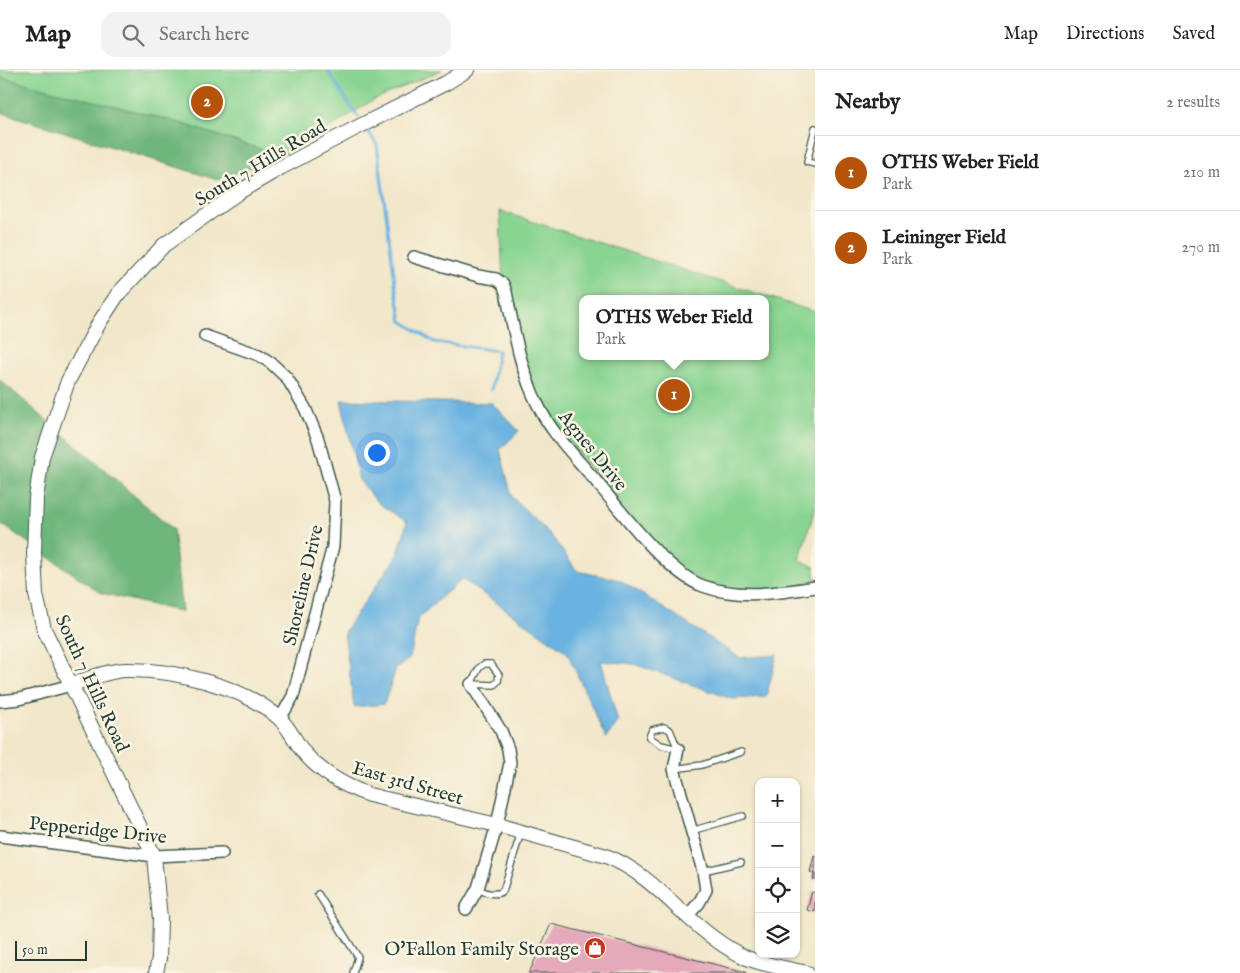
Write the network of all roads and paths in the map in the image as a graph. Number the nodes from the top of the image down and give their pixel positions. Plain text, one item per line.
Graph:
1 (467, 70) edge
2 (815, 128) edge
3 (815, 164) edge
4 (414, 257) dead end
5 (205, 336) dead end
6 (815, 587) edge
7 (472, 684) junction
8 (71, 685) junction
9 (0, 701) edge
10 (280, 718) junction
11 (678, 749) junction
12 (741, 752) dead end
13 (674, 769) junction
14 (743, 816) dead end
15 (497, 825) junction
16 (691, 831) junction
17 (521, 832) junction
18 (0, 836) edge
19 (222, 852) dead end
20 (154, 856) junction
21 (741, 862) dead end
22 (703, 871) junction
23 (478, 890) junction
24 (318, 894) dead end
25 (466, 909) dead end
26 (688, 916) junction
27 (156, 973) edge
28 (353, 973) edge
29 (807, 973) edge

1 - 8 street, South 7 Hills Road
2 - 3 lane
4 - 6 street, Agnes Drive
5 - 10 street, Shoreline Drive
7 - 7 lane
7 - 15 street
8 - 9 street, East 3rd Street
8 - 10 street, East 3rd Street
8 - 20 street, South 7 Hills Road
10 - 15 street, East 3rd Street
11 - 11 lane
11 - 13 street
12 - 13 lane
13 - 16 street
14 - 16 lane
15 - 17 street, East 3rd Street
15 - 23 street
16 - 22 street
17 - 23 lane
17 - 26 street, East 3rd Street
18 - 20 street, Pepperidge Drive
19 - 20 street, Pepperidge Drive
20 - 27 street, South 7 Hills Road
21 - 22 lane
22 - 26 street
23 - 25 street
24 - 28 lane
26 - 29 street, East 3rd Street

